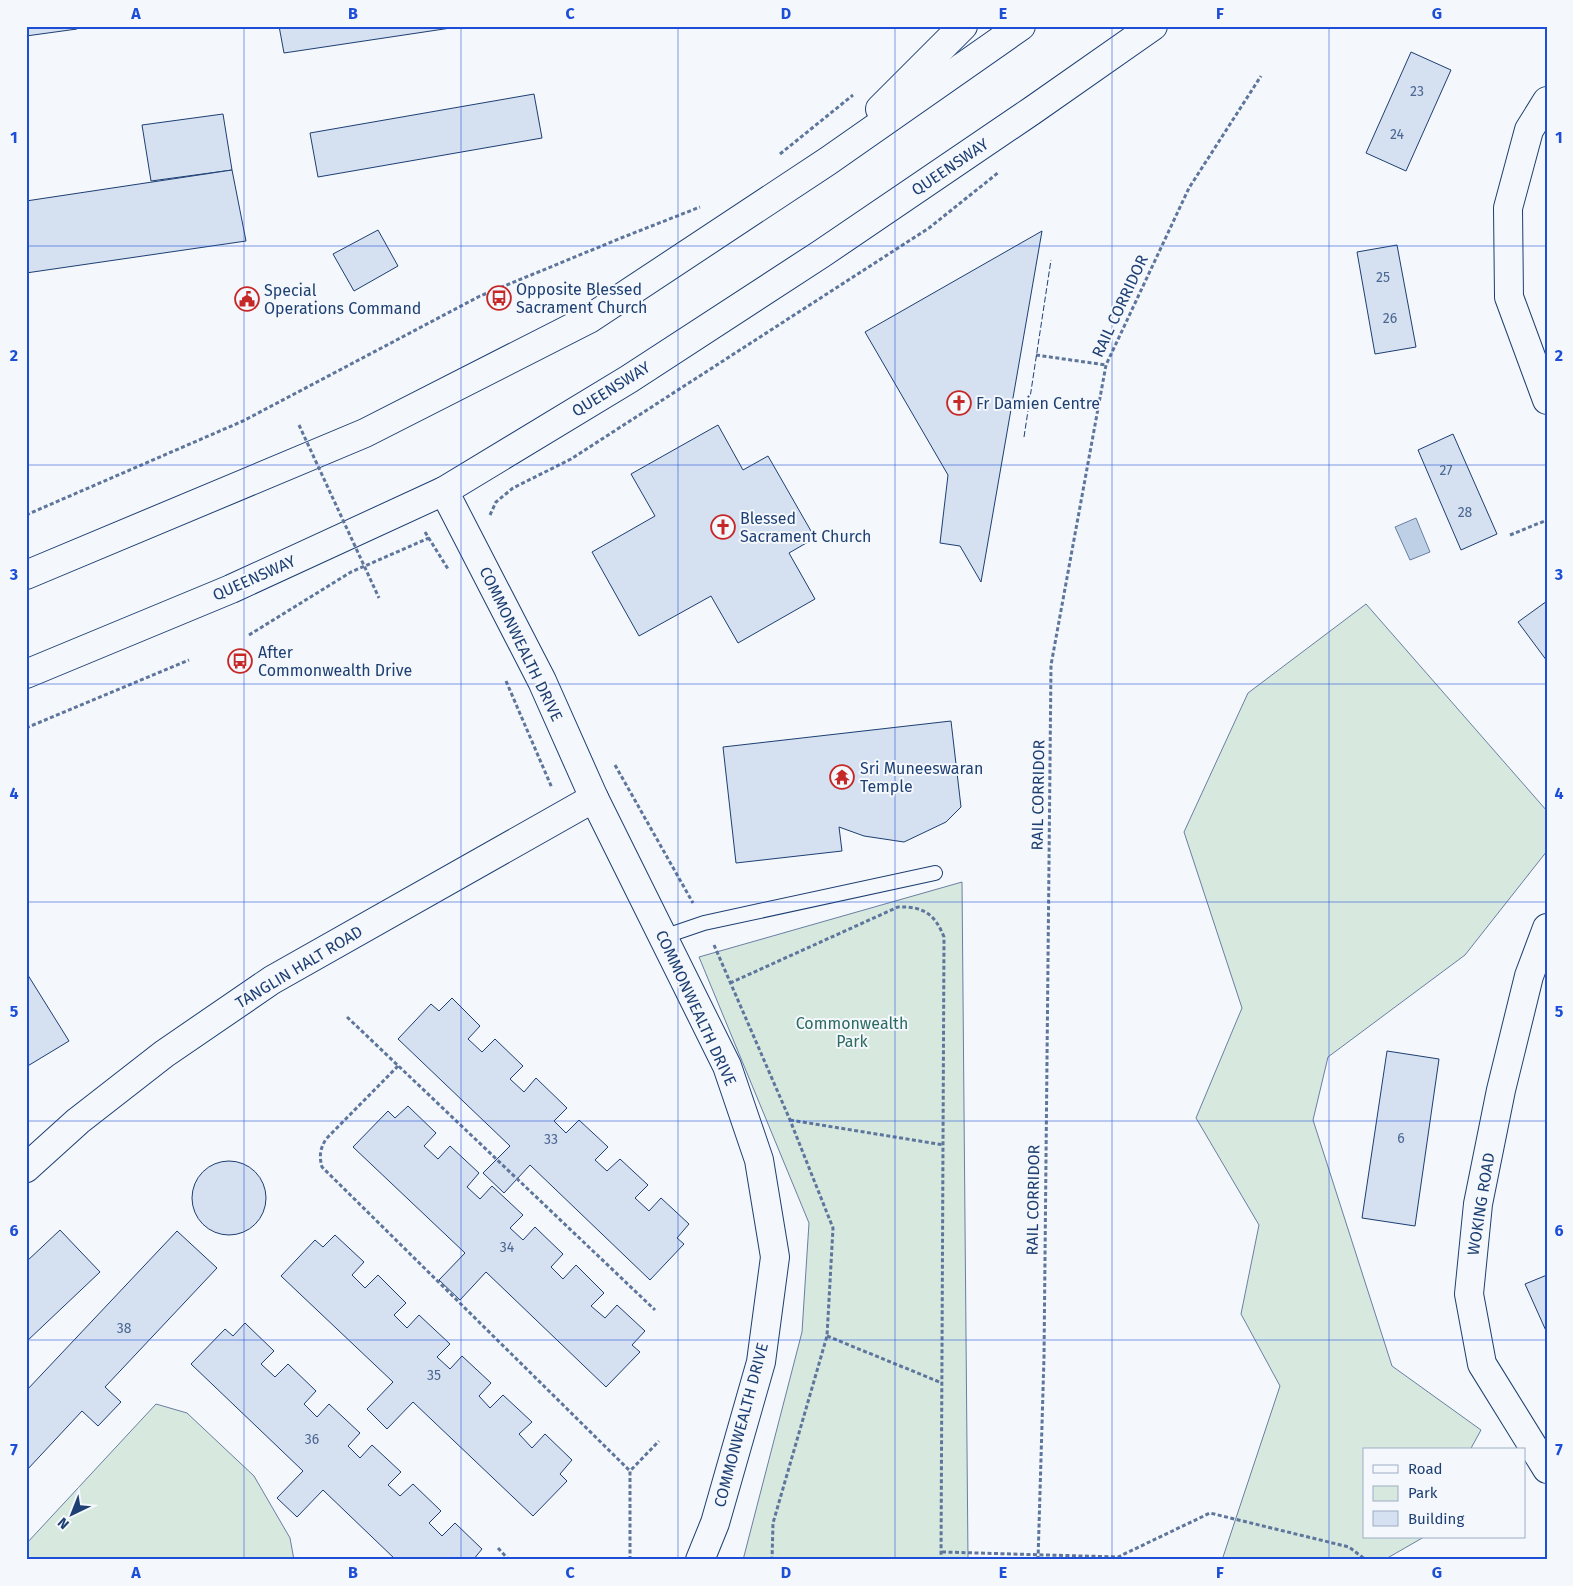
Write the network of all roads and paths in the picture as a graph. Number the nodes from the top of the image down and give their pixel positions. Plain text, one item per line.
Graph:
1 (963, 26) edge
2 (1021, 26) edge
3 (1153, 26) edge
4 (1261, 76) dead end
5 (859, 91) dead end
6 (1547, 101) edge
7 (773, 159) dead end
8 (828, 162) junction
9 (1006, 166) dead end
10 (709, 204) dead end
11 (1036, 355) dead end
12 (1106, 365) junction
13 (1547, 400) edge
14 (299, 425) dead end
15 (444, 491) junction
16 (26, 515) edge
17 (489, 518) dead end
18 (1547, 520) edge
19 (425, 531) dead end
20 (1510, 535) dead end
21 (429, 538) junction
22 (26, 574) edge
23 (451, 576) dead end
24 (379, 598) dead end
25 (249, 635) dead end
26 (189, 660) dead end
27 (26, 674) edge
28 (504, 677) dead end
29 (26, 728) edge
30 (613, 762) dead end
31 (594, 798) junction
32 (563, 814) junction
33 (935, 873) dead end
34 (704, 923) junction
35 (1547, 928) edge
36 (663, 938) junction
37 (730, 982) junction
38 (347, 1018) dead end
39 (398, 1066) junction
40 (790, 1120) junction
41 (944, 1145) junction
42 (26, 1168) edge
43 (655, 1310) dead end
44 (827, 1336) junction
45 (942, 1383) junction
46 (659, 1440) dead end
47 (1547, 1469) edge
48 (630, 1471) junction
49 (498, 1548) dead end
50 (942, 1552) junction
51 (1038, 1555) junction
52 (509, 1560) edge
53 (630, 1560) edge
54 (700, 1560) edge
55 (772, 1560) edge
56 (941, 1560) edge
57 (1038, 1560) edge
58 (1366, 1560) edge

1 - 8 main road
2 - 8 main road
3 - 15 main road, QUEENSWAY
4 - 12 path, RAIL CORRIDOR
5 - 7 path
6 - 13 main road
8 - 22 main road
9 - 17 path
10 - 16 path
11 - 12 path
12 - 51 path, RAIL CORRIDOR
14 - 24 path, bridge
15 - 27 main road, QUEENSWAY
15 - 31 main road, COMMONWEALTH DRIVE
18 - 20 path
19 - 21 path
21 - 23 path
21 - 25 path
26 - 29 path
28 - 32 path
30 - 34 path
31 - 32 main road, TANGLIN HALT ROAD
31 - 36 main road, COMMONWEALTH DRIVE
32 - 42 main road, TANGLIN HALT ROAD
33 - 34 lane
34 - 36 lane
34 - 37 path
35 - 47 main road, WOKING ROAD
36 - 54 main road, COMMONWEALTH DRIVE
37 - 40 path
37 - 41 path
38 - 39 path
39 - 43 path
39 - 48 path
40 - 41 path
40 - 44 path
41 - 45 path
44 - 45 path
44 - 55 path
45 - 50 path
46 - 48 path
48 - 53 path
49 - 52 path
50 - 51 path
50 - 56 path
51 - 57 path, RAIL CORRIDOR
51 - 58 path

